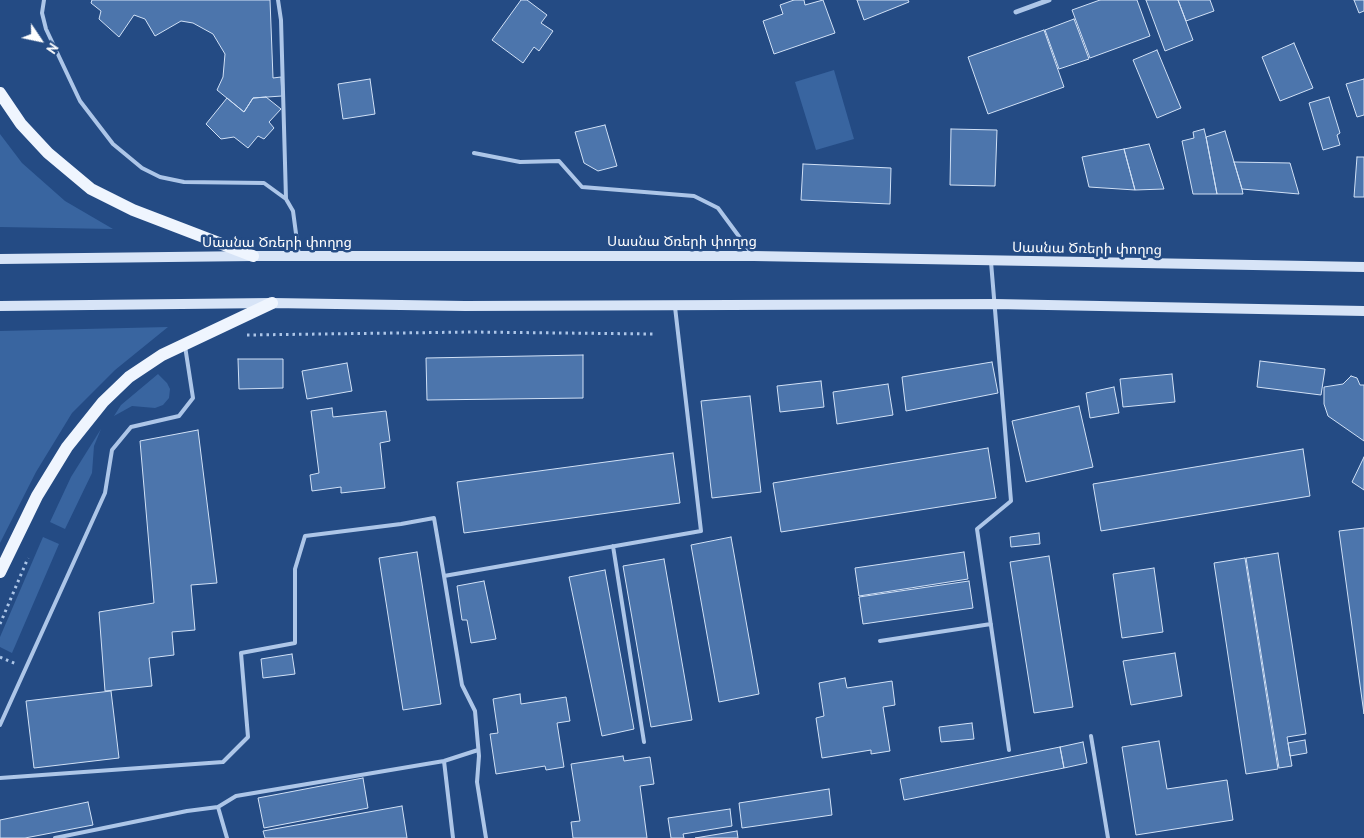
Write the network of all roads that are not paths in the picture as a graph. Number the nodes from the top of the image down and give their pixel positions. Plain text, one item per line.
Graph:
1 (44, 0) edge
2 (278, 0) edge
3 (1049, 0) edge
4 (1016, 12) dead end
5 (0, 93) edge
6 (474, 153) dead end
7 (286, 199) junction
8 (253, 256) junction
9 (299, 256) junction
10 (754, 256) junction
11 (0, 259) edge
12 (991, 262) junction
13 (1364, 267) edge
14 (272, 303) junction
15 (675, 304) junction
16 (994, 304) junction
17 (0, 306) edge
18 (1364, 311) edge
19 (185, 344) junction
20 (613, 546) junction
21 (8, 553) junction
22 (0, 565) edge
23 (0, 572) edge
24 (444, 576) junction
25 (991, 624) junction
26 (880, 641) dead end
27 (0, 725) edge
28 (1092, 736) dead end
29 (644, 742) dead end
30 (478, 750) junction
31 (1009, 750) dead end
32 (444, 761) junction
33 (0, 778) edge
34 (218, 807) junction
35 (55, 838) edge
36 (227, 838) edge
37 (453, 838) edge
38 (486, 838) edge
39 (1108, 838) edge

1 - 7 lane
2 - 7 lane
3 - 4 street
5 - 8 main road
6 - 10 lane
7 - 9 lane
8 - 9 main road, Սասնա Ծռերի փողոց
8 - 11 main road, Սասնա Ծռերի փողոց
9 - 10 main road, Սասնա Ծռերի փողոց
10 - 12 main road, Սասնա Ծռերի փողոց
12 - 13 main road, Սասնա Ծռերի փողոց
12 - 16 lane
14 - 15 main road
14 - 17 main road
14 - 19 main road
15 - 16 main road
15 - 20 lane
16 - 18 main road
16 - 25 lane
19 - 21 main road
19 - 27 lane
20 - 24 lane
20 - 29 lane
21 - 22 main road
21 - 23 main road
24 - 30 lane
24 - 33 lane
25 - 26 lane
25 - 31 lane
28 - 39 lane
30 - 32 lane
30 - 38 lane
32 - 34 lane
32 - 37 lane
34 - 35 lane
34 - 36 lane

